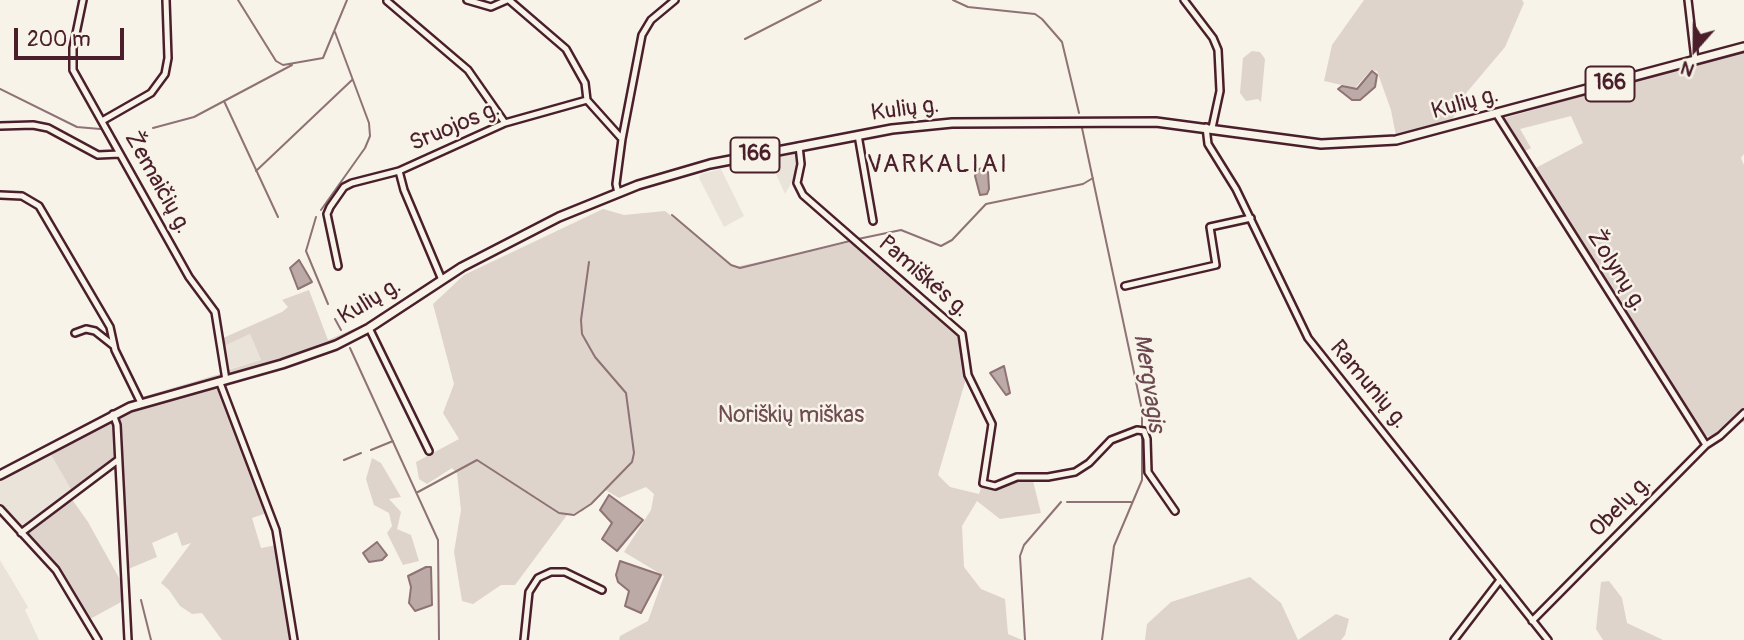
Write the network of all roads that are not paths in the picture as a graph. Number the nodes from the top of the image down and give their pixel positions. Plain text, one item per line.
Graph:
1 (83, 0) edge
2 (166, 0) edge
3 (467, 0) edge
4 (508, 0) edge
5 (676, 0) edge
6 (1184, 0) edge
7 (1688, 0) edge
8 (387, 1) edge
9 (1744, 47) edge
10 (1695, 60) junction
11 (587, 100) junction
12 (1497, 115) junction
13 (102, 121) junction
14 (505, 123) junction
15 (0, 126) edge
16 (1209, 128) junction
17 (858, 135) junction
18 (622, 139) junction
19 (799, 146) junction
20 (120, 155) junction
21 (399, 171) junction
22 (618, 192) junction
23 (0, 195) edge
24 (1251, 218) junction
25 (873, 221) dead end
26 (338, 266) dead end
27 (442, 280) junction
28 (1125, 286) dead end
29 (369, 328) junction
30 (75, 333) dead end
31 (114, 346) junction
32 (223, 382) junction
33 (141, 403) junction
34 (1744, 413) edge
35 (113, 414) junction
36 (1737, 420) junction
37 (1744, 426) edge
38 (1706, 445) junction
39 (429, 451) dead end
40 (118, 460) junction
41 (0, 475) edge
42 (0, 509) edge
43 (1175, 510) dead end
44 (21, 533) junction
45 (1500, 580) junction
46 (601, 590) dead end
47 (1532, 621) junction
48 (128, 639) edge
49 (98, 640) edge
50 (294, 640) edge
51 (524, 640) edge
52 (1454, 640) edge
53 (1548, 640) edge

1 - 13 street, Žemaičių g.
2 - 13 street
3 - 4 street
4 - 11 street
5 - 18 street
6 - 16 street
7 - 10 street
8 - 14 street
9 - 10 main road, Kulių g. / 166
10 - 12 main road, Kulių g. / 166
11 - 14 street, Sruojos g.
11 - 18 street
12 - 16 main road, Kulių g. / 166
12 - 38 street, Žolynų g.
13 - 20 street, Žemaičių g.
14 - 21 street, Sruojos g.
15 - 20 street
16 - 17 main road, Kulių g. / 166
16 - 24 street, Ramunių g.
17 - 19 main road, Kulių g. / 166
17 - 25 street
18 - 22 street
19 - 22 main road, Kulių g. / 166
19 - 43 street, Pamiškės g.
20 - 32 street, Žemaičių g.
21 - 26 street
21 - 27 street, Sruojos g.
22 - 27 main road, Kulių g. / 166
23 - 31 street
24 - 28 street
24 - 45 street, Ramunių g.
27 - 29 main road, Kulių g. / 166
29 - 32 main road, Kulių g. / 166
29 - 39 street
30 - 31 street
31 - 33 street
32 - 33 main road, Kulių g. / 166
32 - 50 street, Žemaičių g.
33 - 35 main road, Kulių g. / 166
34 - 36 street, Obelų g.
35 - 40 street
35 - 41 main road, 166
36 - 37 street
36 - 38 street, Obelų g.
38 - 47 street, Obelų g.
40 - 44 street
40 - 48 street
42 - 44 street
44 - 49 street
45 - 47 street, Ramunių g.
45 - 52 street
46 - 51 street
47 - 53 street, Ramunių g.

